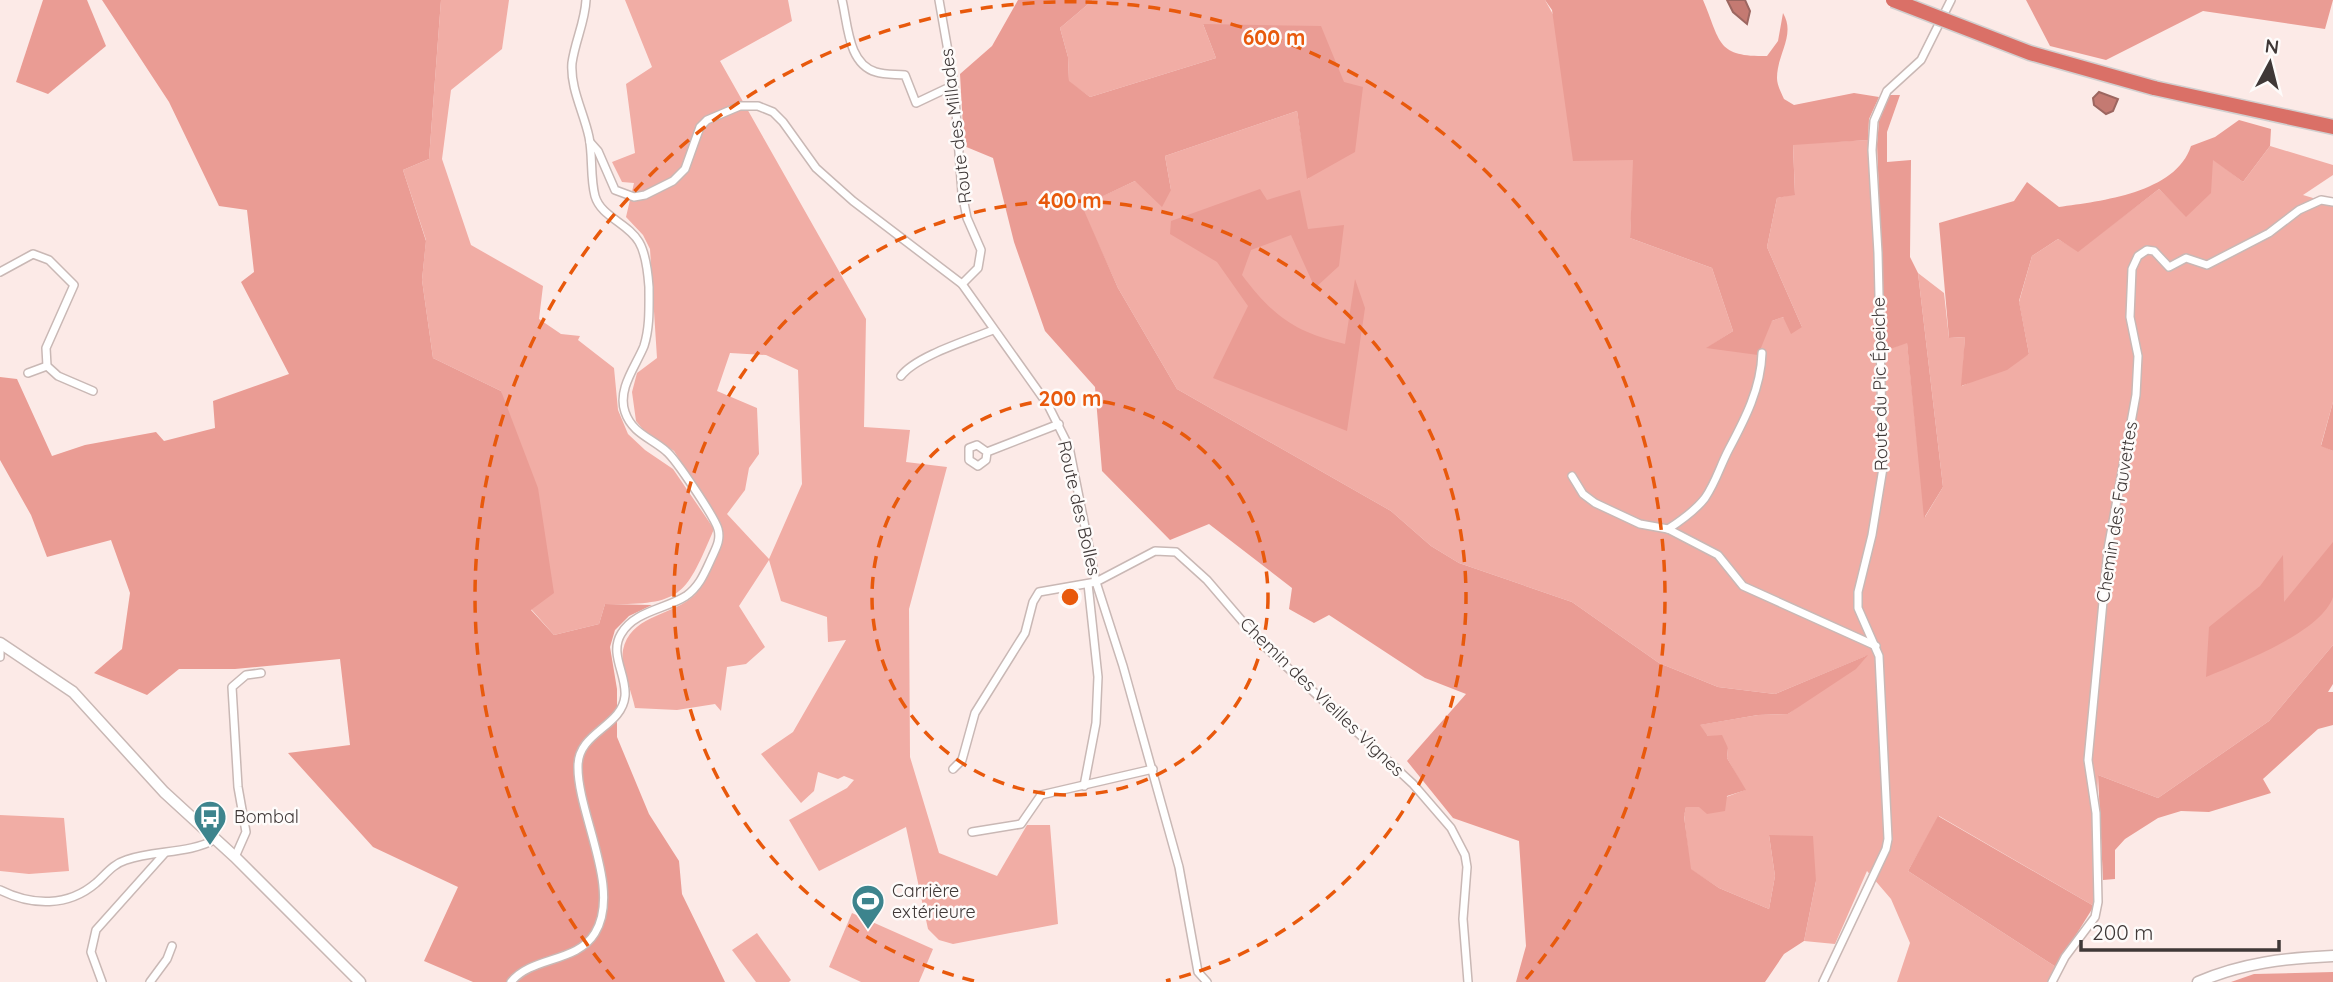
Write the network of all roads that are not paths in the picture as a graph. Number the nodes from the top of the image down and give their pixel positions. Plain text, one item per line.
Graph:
1 (586, 0) edge
2 (842, 0) edge
3 (939, 0) edge
4 (1893, 0) edge
5 (1951, 0) edge
6 (954, 85) junction
7 (2333, 127) edge
8 (590, 142) junction
9 (2333, 202) edge
10 (0, 272) edge
11 (962, 284) junction
12 (993, 330) junction
13 (1762, 353) dead end
14 (47, 366) junction
15 (28, 373) dead end
16 (901, 376) dead end
17 (93, 391) dead end
18 (1059, 425) junction
19 (986, 452) dead end
20 (1572, 476) dead end
21 (1668, 529) junction
22 (1092, 583) junction
23 (0, 645) edge
24 (1876, 646) junction
25 (0, 657) edge
26 (261, 673) dead end
27 (953, 769) dead end
28 (1153, 769) junction
29 (1083, 786) junction
30 (972, 832) dead end
31 (216, 839) junction
32 (164, 853) junction
33 (235, 857) junction
34 (135, 858) junction
35 (149, 869) junction
36 (0, 890) edge
37 (172, 946) dead end
38 (2333, 956) edge
39 (102, 982) edge
40 (150, 982) edge
41 (360, 982) edge
42 (511, 982) edge
43 (1207, 982) edge
44 (1468, 982) edge
45 (1823, 982) edge
46 (2052, 982) edge
47 (2198, 982) edge

1 - 8 street
2 - 6 street
3 - 6 street, Route des Millades
4 - 7 highway, bridge
5 - 24 street, Route du Pic Épeiche
6 - 11 street, Route des Millades
8 - 11 street, Route des Bolles
8 - 42 street
9 - 46 street, Chemin des Fauvettes
10 - 14 street
11 - 12 street, Route des Bolles
12 - 16 street
12 - 18 street, Route des Bolles
13 - 21 street
14 - 15 street
14 - 17 street
18 - 19 street
18 - 22 street, Route des Bolles
20 - 21 street
21 - 24 street
22 - 27 street, Chemin des Vieilles Vignes
22 - 28 street, Route des Bolles
22 - 29 street
22 - 44 street, Chemin des Vieilles Vignes
23 - 25 street
23 - 31 street
24 - 45 street, Route du Pic Épeiche
26 - 33 street
28 - 29 street
28 - 43 street, Route des Bolles
29 - 30 street
31 - 32 street
31 - 33 street
32 - 34 street
32 - 35 street
33 - 41 street
34 - 35 street
34 - 36 street
35 - 39 street
37 - 40 street
38 - 47 street

